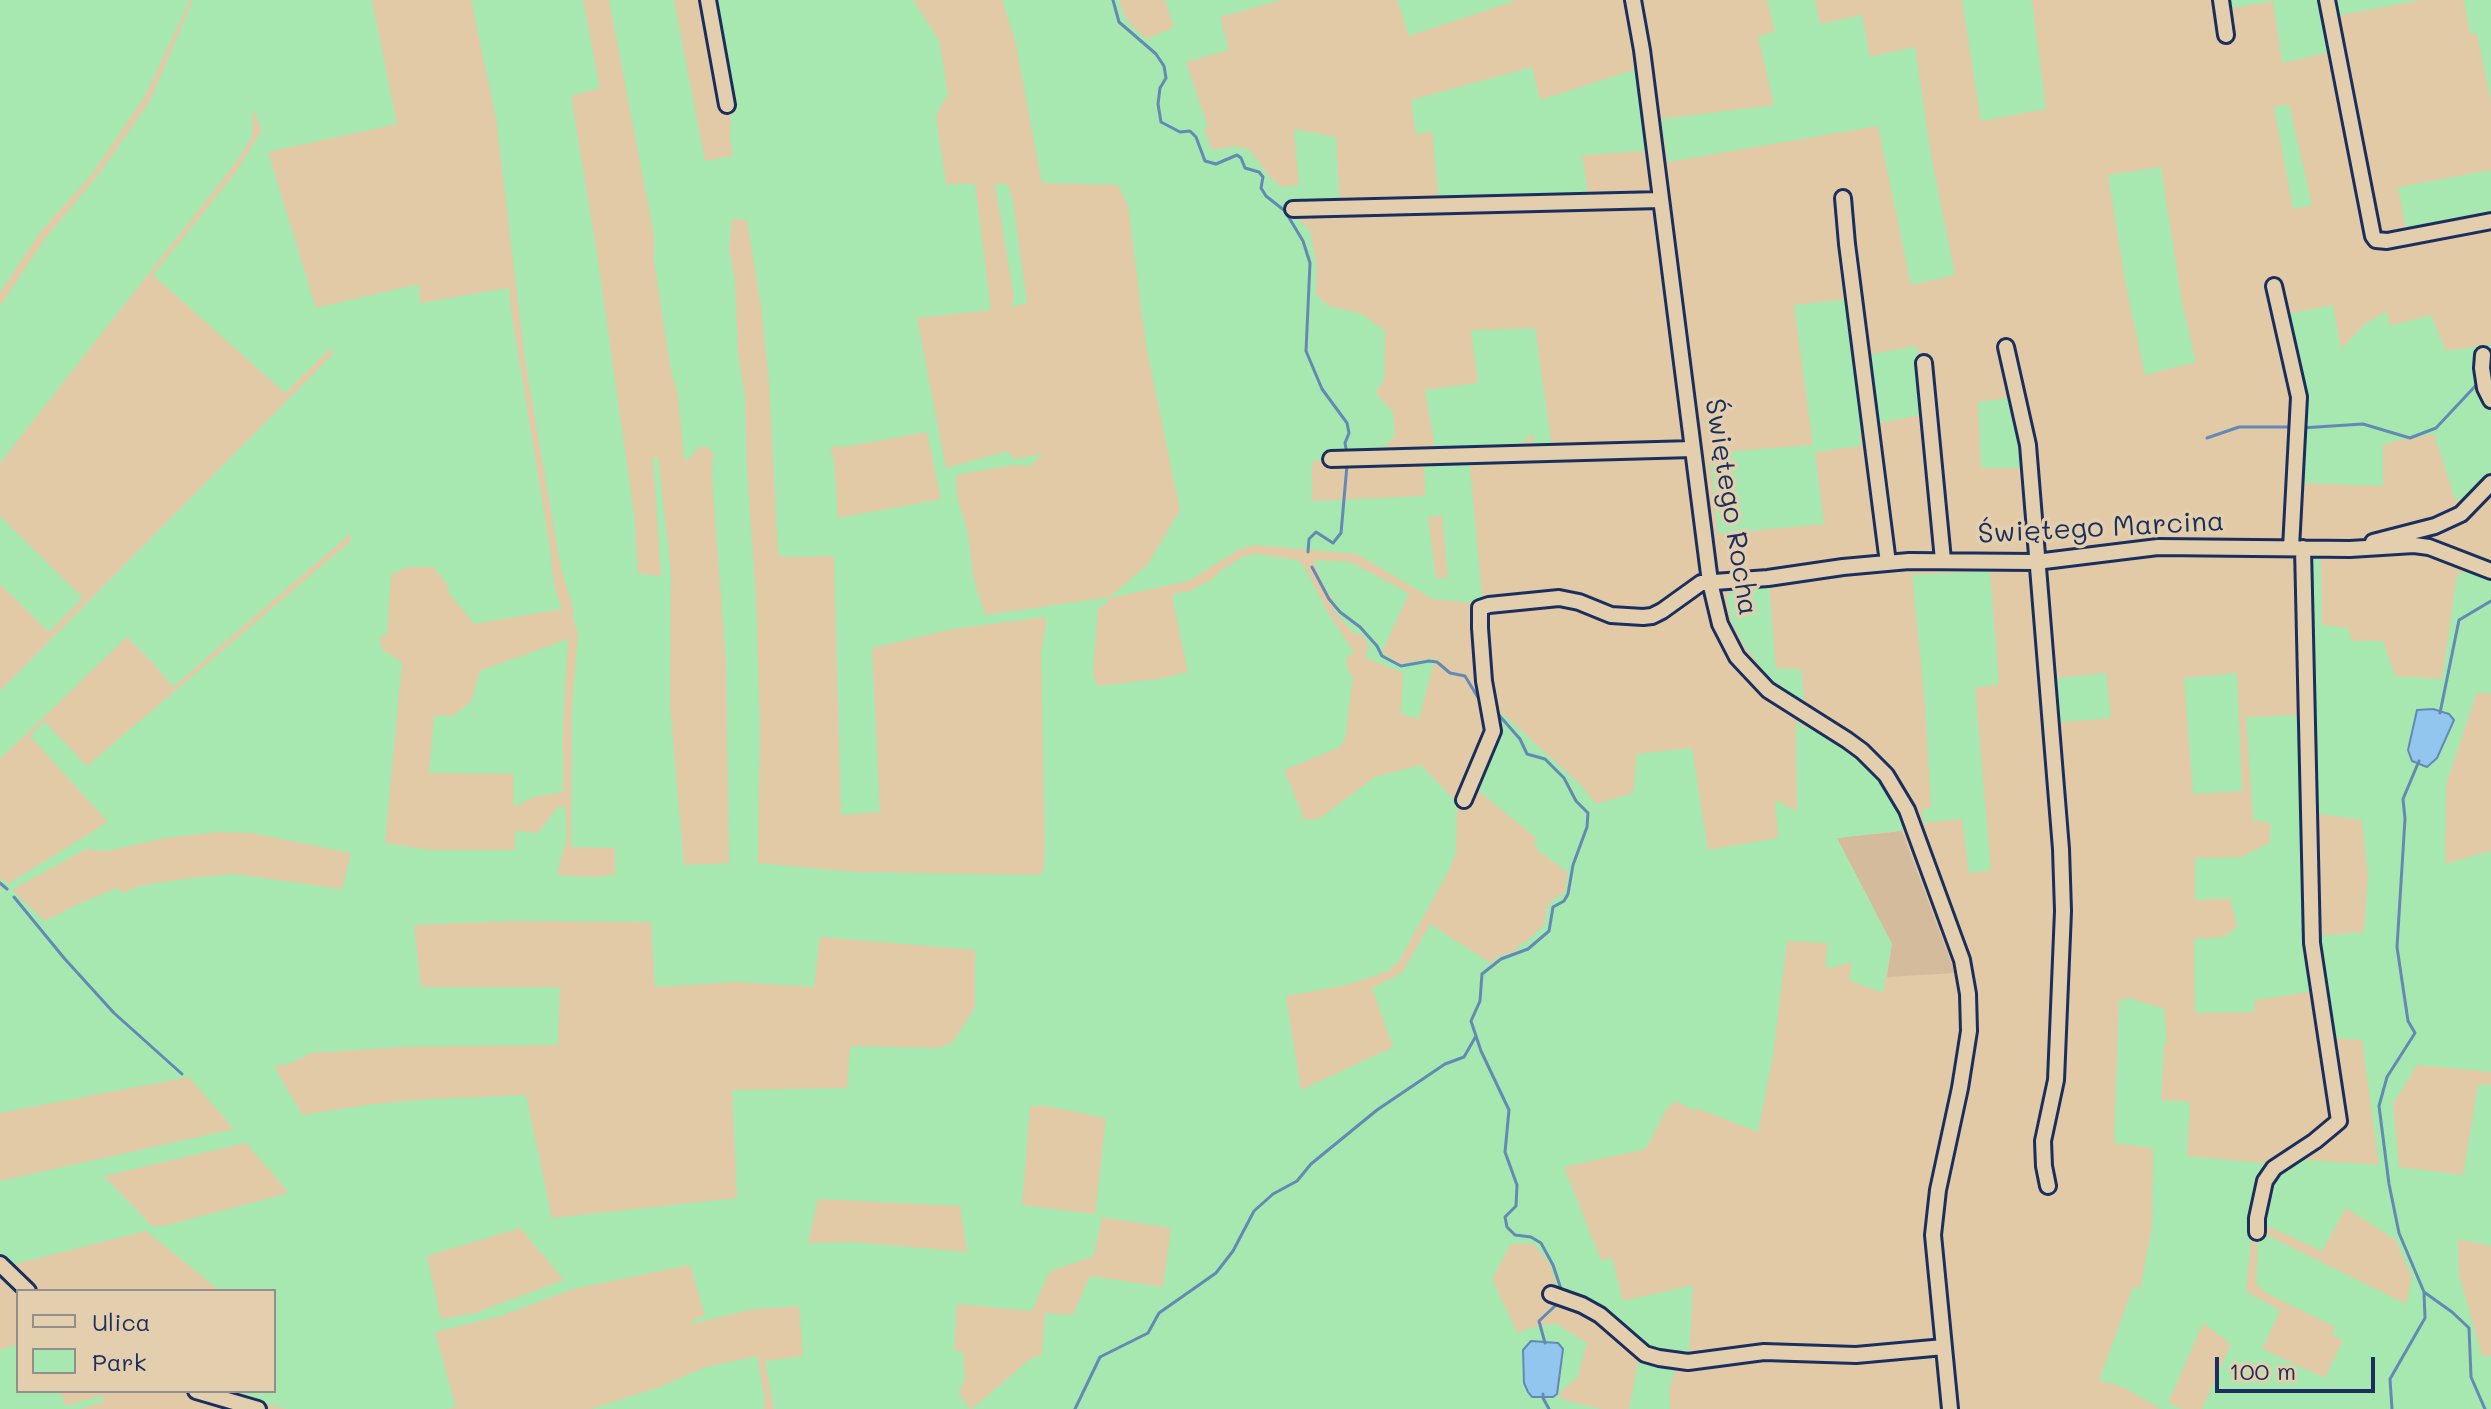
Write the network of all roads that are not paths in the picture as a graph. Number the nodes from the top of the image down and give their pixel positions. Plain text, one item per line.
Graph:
1 (708, 0) edge
2 (1633, 0) edge
3 (2221, 0) edge
4 (2327, 0) edge
5 (2226, 35) dead end
6 (727, 105) dead end
7 (1843, 198) dead end
8 (1661, 200) junction
9 (1293, 209) dead end
10 (2491, 221) edge
11 (2274, 286) dead end
12 (2006, 347) dead end
13 (2483, 355) dead end
14 (1924, 363) dead end
15 (2491, 400) edge
16 (1693, 449) junction
17 (1331, 459) dead end
18 (2491, 483) edge
19 (2297, 548) junction
20 (2350, 549) junction
21 (1943, 560) junction
22 (2036, 562) junction
23 (1888, 563) junction
24 (2491, 571) edge
25 (1710, 582) junction
26 (1464, 800) dead end
27 (2048, 1186) dead end
28 (2257, 1232) dead end
29 (0, 1264) edge
30 (26, 1289) edge
31 (1551, 1294) dead end
32 (1944, 1347) junction
33 (203, 1393) edge
34 (258, 1409) edge
35 (1950, 1409) edge

1 - 6 street
2 - 8 street, Świętego Rocha
3 - 5 street
4 - 10 street
7 - 23 street
8 - 9 street
8 - 16 street, Świętego Rocha
11 - 19 street
12 - 22 street
13 - 15 street
14 - 21 street
16 - 17 street
16 - 25 street, Świętego Rocha
18 - 20 street
19 - 20 street, Świętego Marcina
19 - 22 street, Świętego Marcina
19 - 28 street
20 - 24 street, Świętego Marcina
21 - 22 street, Świętego Marcina
21 - 23 street, Świętego Marcina
22 - 27 street
23 - 25 street, Świętego Marcina
25 - 26 street
25 - 32 street, Świętego Rocha
29 - 30 street
31 - 32 street
32 - 35 street, Świętego Rocha
33 - 34 street

